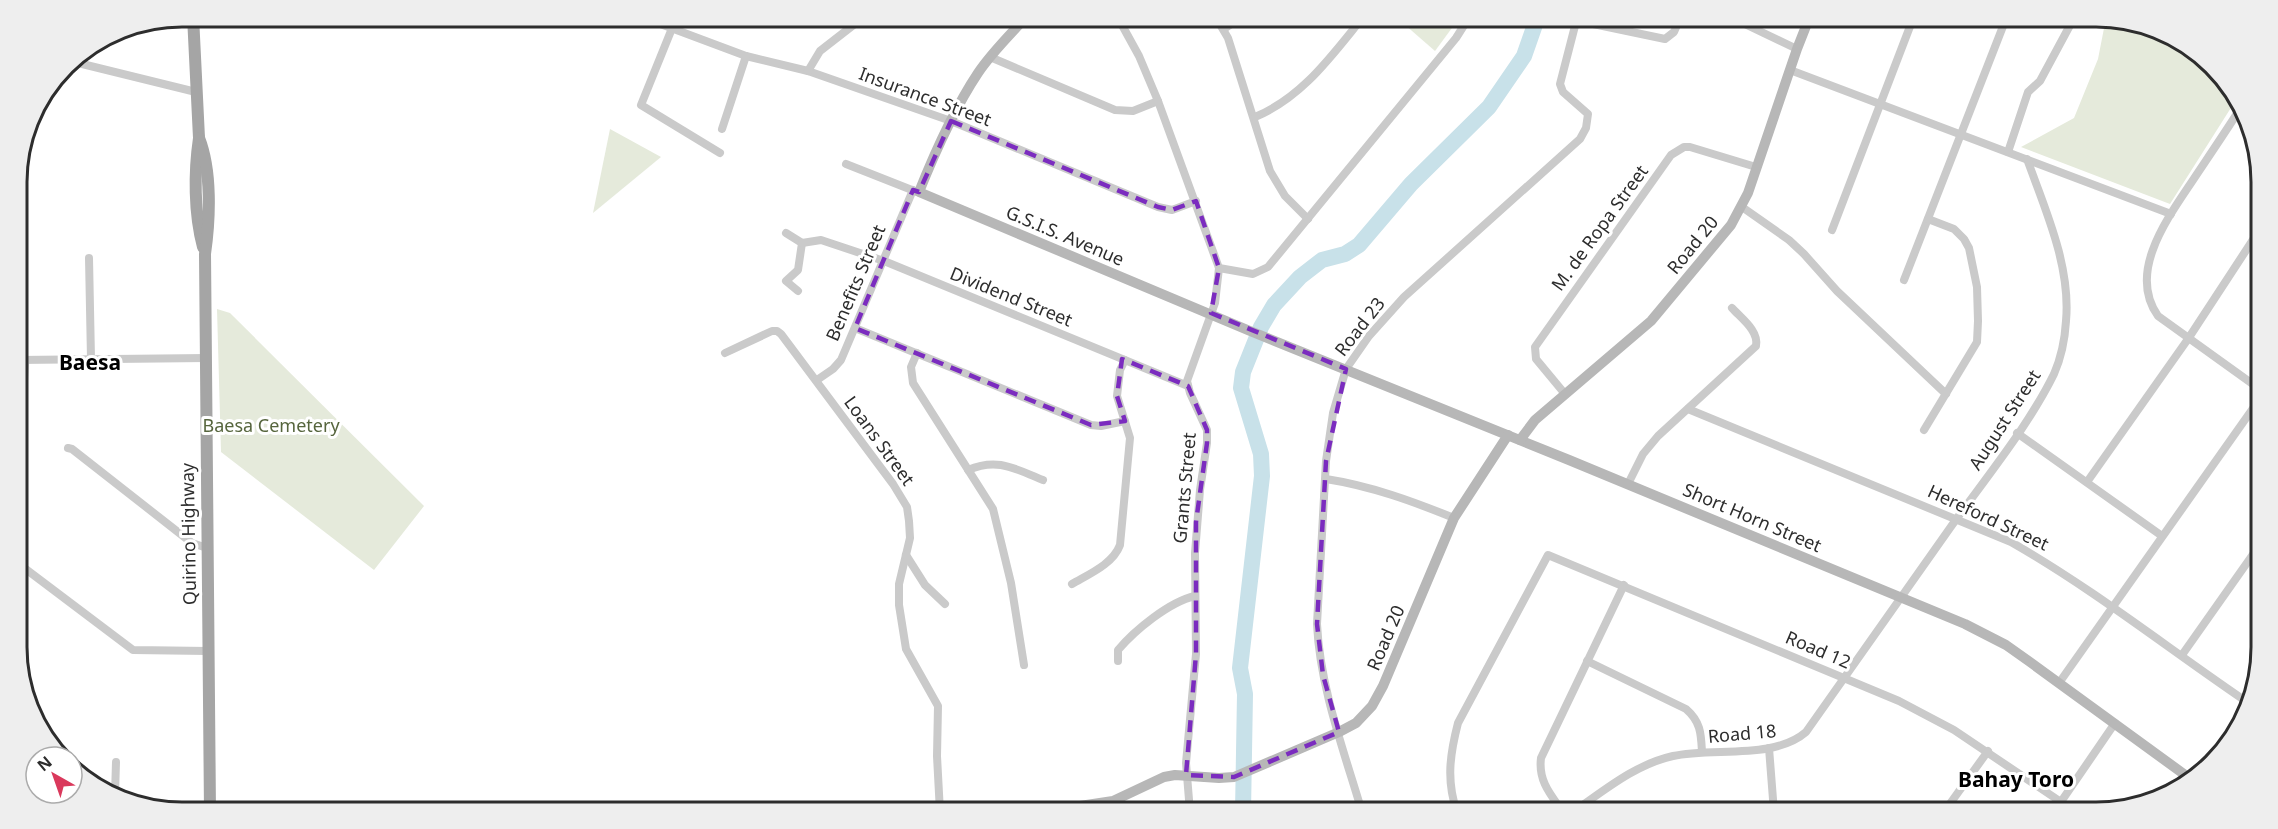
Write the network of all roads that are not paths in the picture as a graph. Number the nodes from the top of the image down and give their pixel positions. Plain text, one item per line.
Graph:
1 (193, 27) edge
2 (670, 27) edge
3 (851, 27) edge
4 (1017, 27) edge
5 (1123, 27) edge
6 (1227, 27) edge
7 (1355, 27) edge
8 (1463, 27) edge
9 (1575, 27) edge
10 (1602, 27) edge
11 (1676, 27) edge
12 (1751, 27) edge
13 (1806, 27) edge
14 (1910, 27) edge
15 (2003, 27) edge
16 (2069, 27) edge
17 (673, 28) junction
18 (1224, 29) joint
19 (1797, 49) junction
20 (746, 56) junction
21 (990, 57) junction
22 (82, 64) edge
23 (1790, 69) junction
24 (807, 71) junction
25 (196, 92) junction
26 (1158, 101) junction
27 (1881, 105) junction
28 (2236, 116) edge
29 (1255, 117) junction
30 (951, 121) junction
31 (722, 129) dead end
32 (1961, 135) junction
33 (720, 153) dead end
34 (2011, 153) junction
35 (2027, 159) junction
36 (846, 164) dead end
37 (1756, 167) junction
38 (916, 191) junction
39 (1196, 201) junction
40 (1742, 207) junction
41 (2170, 214) junction
42 (1308, 219) junction
43 (1928, 219) junction
44 (1832, 230) dead end
45 (786, 232) dead end
46 (802, 243) junction
47 (2251, 243) edge
48 (89, 258) dead end
49 (884, 261) junction
50 (1219, 268) junction
51 (1904, 280) dead end
52 (798, 291) dead end
53 (1732, 308) dead end
54 (1211, 313) junction
55 (855, 328) junction
56 (1271, 338) joint
57 (2188, 339) junction
58 (725, 353) dead end
59 (916, 353) junction
60 (207, 358) junction
61 (91, 359) junction
62 (27, 360) edge
63 (1125, 360) junction
64 (1346, 369) junction
65 (817, 380) junction
66 (2251, 383) edge
67 (1188, 386) junction
68 (1565, 394) junction
69 (1946, 394) junction
70 (1688, 409) junction
71 (2251, 411) edge
72 (1125, 421) junction
73 (1924, 430) dead end
74 (2017, 433) junction
75 (1508, 435) junction
76 (1520, 440) junction
77 (68, 448) dead end
78 (968, 470) junction
79 (1326, 479) junction
80 (1043, 480) dead end
81 (2087, 482) junction
82 (1628, 484) junction
83 (1454, 518) junction
84 (1958, 518) junction
85 (2163, 536) junction
86 (207, 548) junction
87 (906, 555) junction
88 (2251, 557) edge
89 (27, 570) edge
90 (1072, 585) dead end
91 (1624, 585) junction
92 (1195, 596) junction
93 (1901, 598) junction
94 (945, 604) dead end
95 (2113, 606) junction
96 (208, 651) junction
97 (2182, 655) junction
98 (1118, 661) dead end
99 (1587, 661) junction
100 (1024, 665) dead end
101 (1845, 678) junction
102 (2059, 683) junction
103 (2242, 698) edge
104 (2115, 723) junction
105 (1339, 732) junction
106 (1769, 748) junction
107 (1988, 751) junction
108 (1702, 752) junction
109 (116, 762) dead end
110 (2184, 774) edge
111 (1186, 775) junction
112 (115, 787) edge
113 (210, 802) edge
114 (940, 802) edge
115 (1106, 802) edge
116 (1189, 802) edge
117 (1359, 802) edge
118 (1453, 802) edge
119 (1556, 802) edge
120 (1588, 802) edge
121 (1773, 802) edge
122 (1951, 802) edge
123 (2061, 802) joint

1 - 25 main road, Quirino Highway
2 - 17 street, Insurance Street
3 - 24 street
4 - 21 street, Benefits Street
5 - 26 street
6 - 18 street
7 - 29 street
8 - 42 street
9 - 64 street, Road 23
10 - 11 street
12 - 19 street
13 - 19 street, Road 20
14 - 27 street
15 - 32 street
16 - 34 street
17 - 20 street, Insurance Street
17 - 33 street
18 - 29 street
19 - 23 street, Road 20
20 - 24 street, Insurance Street
20 - 31 street
21 - 26 street
21 - 30 street, Benefits Street
22 - 25 street
23 - 27 street
23 - 37 street, Road 20
24 - 30 street, Insurance Street
25 - 60 main road, Quirino Highway
26 - 39 street
27 - 32 street
27 - 44 street
28 - 41 street
29 - 42 street
30 - 38 street, Benefits Street
30 - 39 street, Insurance Street
32 - 34 street
32 - 43 street
34 - 35 street
35 - 41 street
35 - 74 street, August Street
36 - 38 street, G.S.I.S. Avenue
37 - 40 street, Road 20
37 - 68 street, M. de Ropa Street
38 - 49 street, Benefits Street
38 - 54 street, G.S.I.S. Avenue
39 - 50 street
40 - 68 street, Road 20
40 - 69 street
41 - 57 street
42 - 50 street
43 - 51 street
43 - 69 street
45 - 46 street
46 - 49 street, Dividend Street
46 - 52 street
47 - 57 street
48 - 61 street
49 - 55 street, Benefits Street
49 - 63 street, Dividend Street
50 - 54 street
53 - 70 street
54 - 56 street, G.S.I.S. Avenue
54 - 67 street
55 - 59 street
55 - 65 street, Benefits Street
56 - 64 street, Short Horn Street
57 - 66 street
57 - 81 street
58 - 65 street, Loans Street
59 - 72 street
59 - 78 street
60 - 61 street
60 - 86 main road, Quirino Highway
61 - 62 street
63 - 67 street, Dividend Street
63 - 72 street
64 - 75 street, Short Horn Street
64 - 79 street, Road 23
65 - 87 street, Loans Street
67 - 92 street, Grants Street
68 - 76 street, Road 20
69 - 73 street
70 - 82 street
70 - 84 street, Hereford Street
71 - 85 street
72 - 90 street
74 - 81 street
74 - 84 street, August Street
75 - 76 street, Short Horn Street
75 - 83 street, Road 20
76 - 82 street, Short Horn Street
77 - 86 street
78 - 80 street
78 - 100 street
79 - 83 street
79 - 105 street, Road 23
81 - 85 street
82 - 93 street, Short Horn Street
83 - 105 street, Road 20
84 - 93 street, Road 18
84 - 95 street, Hereford Street
85 - 95 street
86 - 96 main road, Quirino Highway
87 - 94 street
87 - 114 street, Loans Street
88 - 97 street
89 - 96 street
91 - 99 street
91 - 101 street, Road 12
91 - 118 street, Road 12
92 - 98 street
92 - 111 street, Grants Street
93 - 101 street, Road 18
93 - 102 street, Short Horn Street
95 - 97 street, Hereford Street
95 - 102 street
96 - 113 main road, Quirino Highway
97 - 103 street, Hereford Street
99 - 108 street
99 - 119 street
101 - 106 street, Road 18
101 - 107 street, Road 12
102 - 104 street, Short Horn Street
104 - 110 street, Short Horn Street
104 - 123 street
105 - 111 street, Road 20
105 - 117 street, Road 23
106 - 108 street, Road 18
106 - 121 street
107 - 122 street
107 - 123 street, Road 12
108 - 120 street, Road 18
109 - 112 street
111 - 115 street
111 - 116 street, Grants Street

